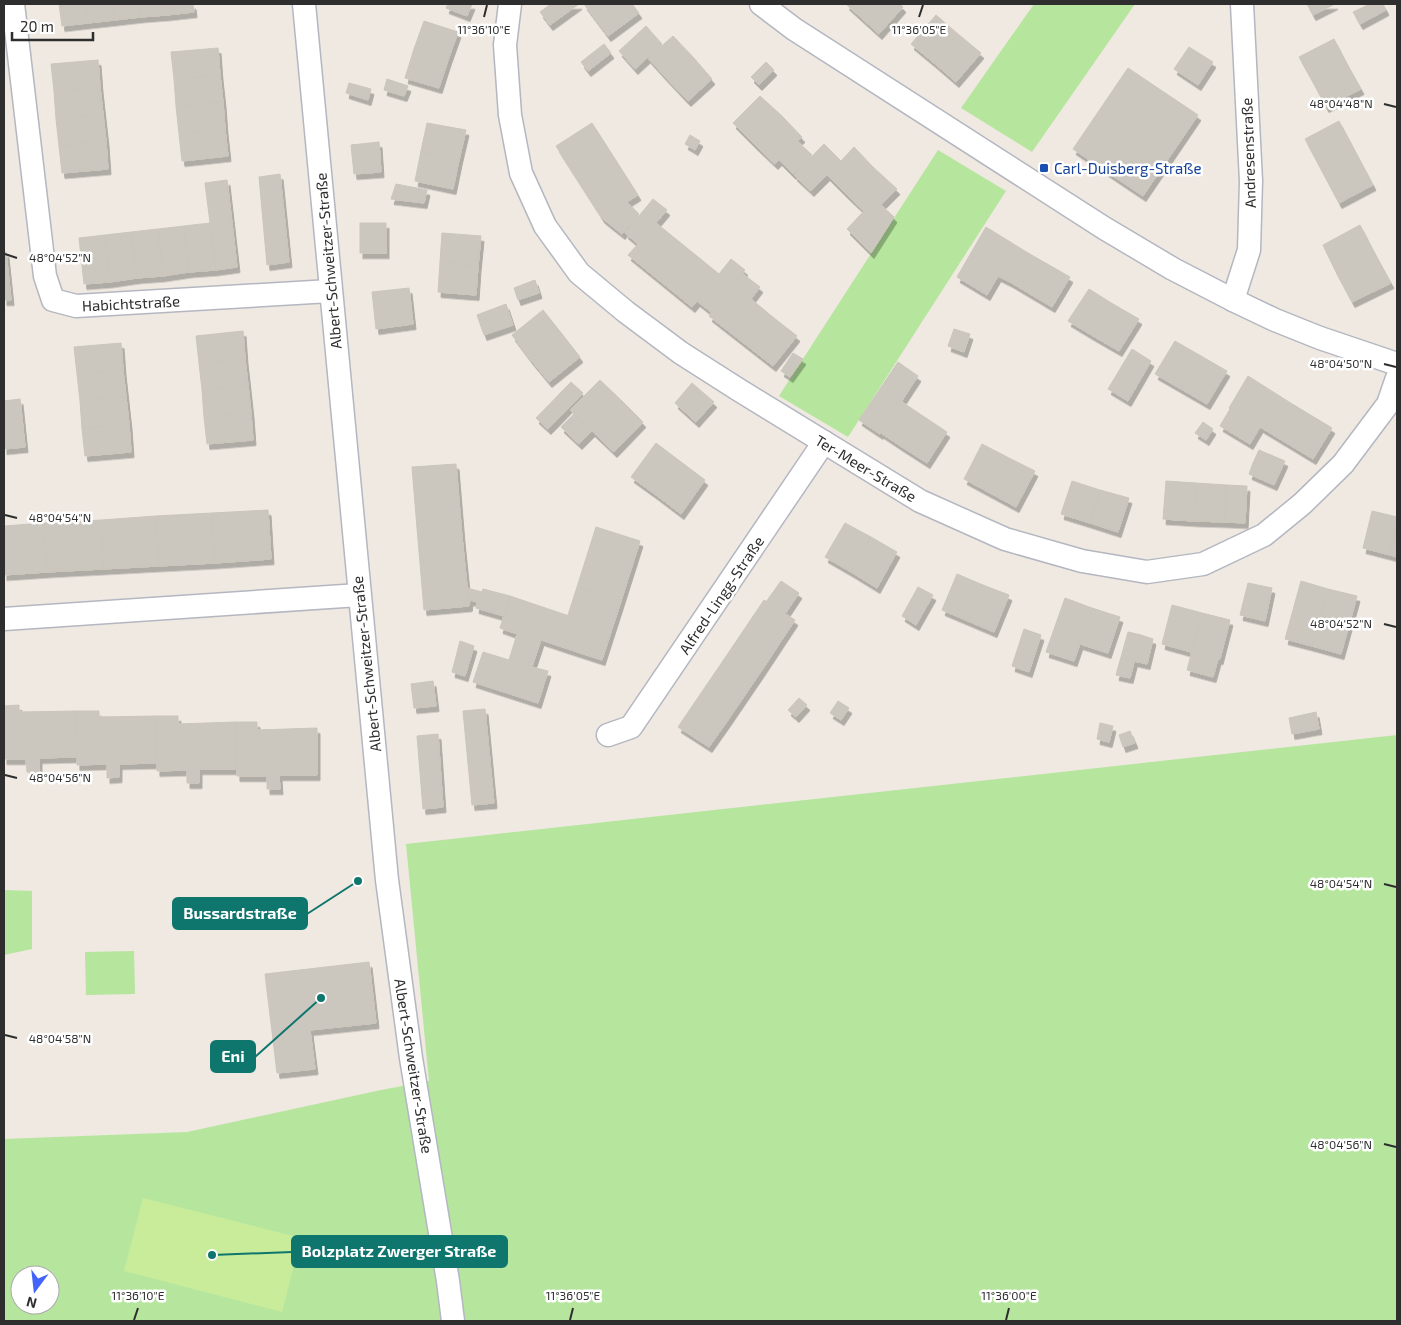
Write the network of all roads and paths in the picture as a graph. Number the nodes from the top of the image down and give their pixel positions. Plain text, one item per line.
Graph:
1 (13, 4) edge
2 (304, 4) edge
3 (510, 4) edge
4 (761, 4) edge
5 (1242, 4) edge
6 (330, 291) junction
7 (1233, 300) junction
8 (1397, 364) edge
9 (1397, 378) edge
10 (824, 442) junction
11 (359, 595) junction
12 (4, 619) edge
13 (608, 735) dead end
14 (454, 1321) edge

1 - 6 street, Habichtstraße
2 - 6 street, Albert-Schweitzer-Straße
3 - 10 street, Ter-Meer-Straße
4 - 7 street
5 - 7 street, Andresenstraße
6 - 11 street, Albert-Schweitzer-Straße
7 - 8 street
9 - 10 street, Ter-Meer-Straße
10 - 13 street, Alfred-Lingg-Straße
11 - 12 street
11 - 14 street, Albert-Schweitzer-Straße

